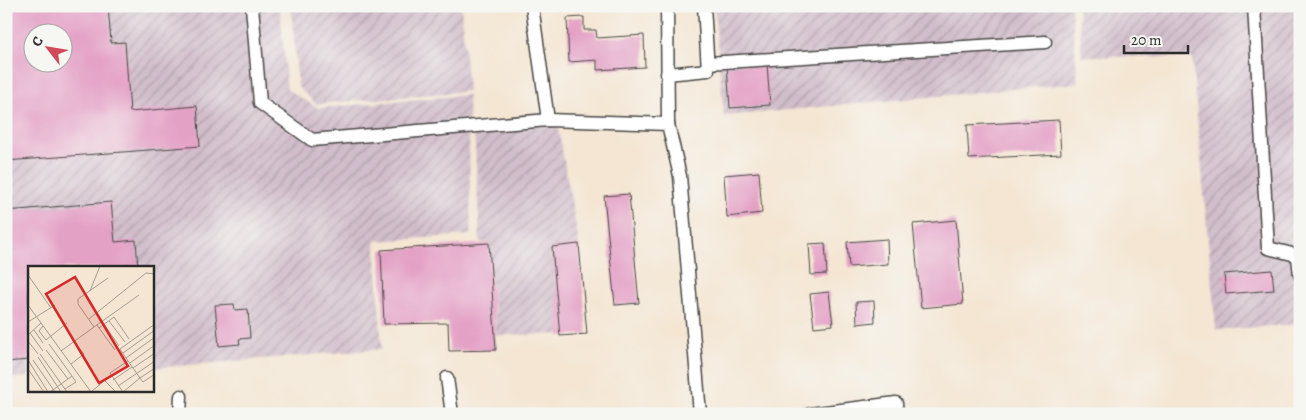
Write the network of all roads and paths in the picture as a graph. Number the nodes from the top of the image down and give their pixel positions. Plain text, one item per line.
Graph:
1 (252, 6) edge
2 (532, 6) edge
3 (667, 6) edge
4 (704, 6) edge
5 (1254, 6) edge
6 (1046, 42) dead end
7 (708, 63) junction
8 (667, 74) junction
9 (548, 120) junction
10 (668, 124) junction
11 (1299, 257) edge
12 (1300, 275) edge
13 (447, 378) dead end
14 (181, 396) dead end
15 (180, 414) edge
16 (452, 414) edge
17 (700, 414) edge
18 (810, 414) edge
19 (897, 414) edge

1 - 9 lane
2 - 9 lane
3 - 8 lane
4 - 7 lane
5 - 11 lane
6 - 7 lane
7 - 8 lane
8 - 10 lane
9 - 10 lane
10 - 17 lane
11 - 12 lane
13 - 16 lane
14 - 15 lane
18 - 19 lane

